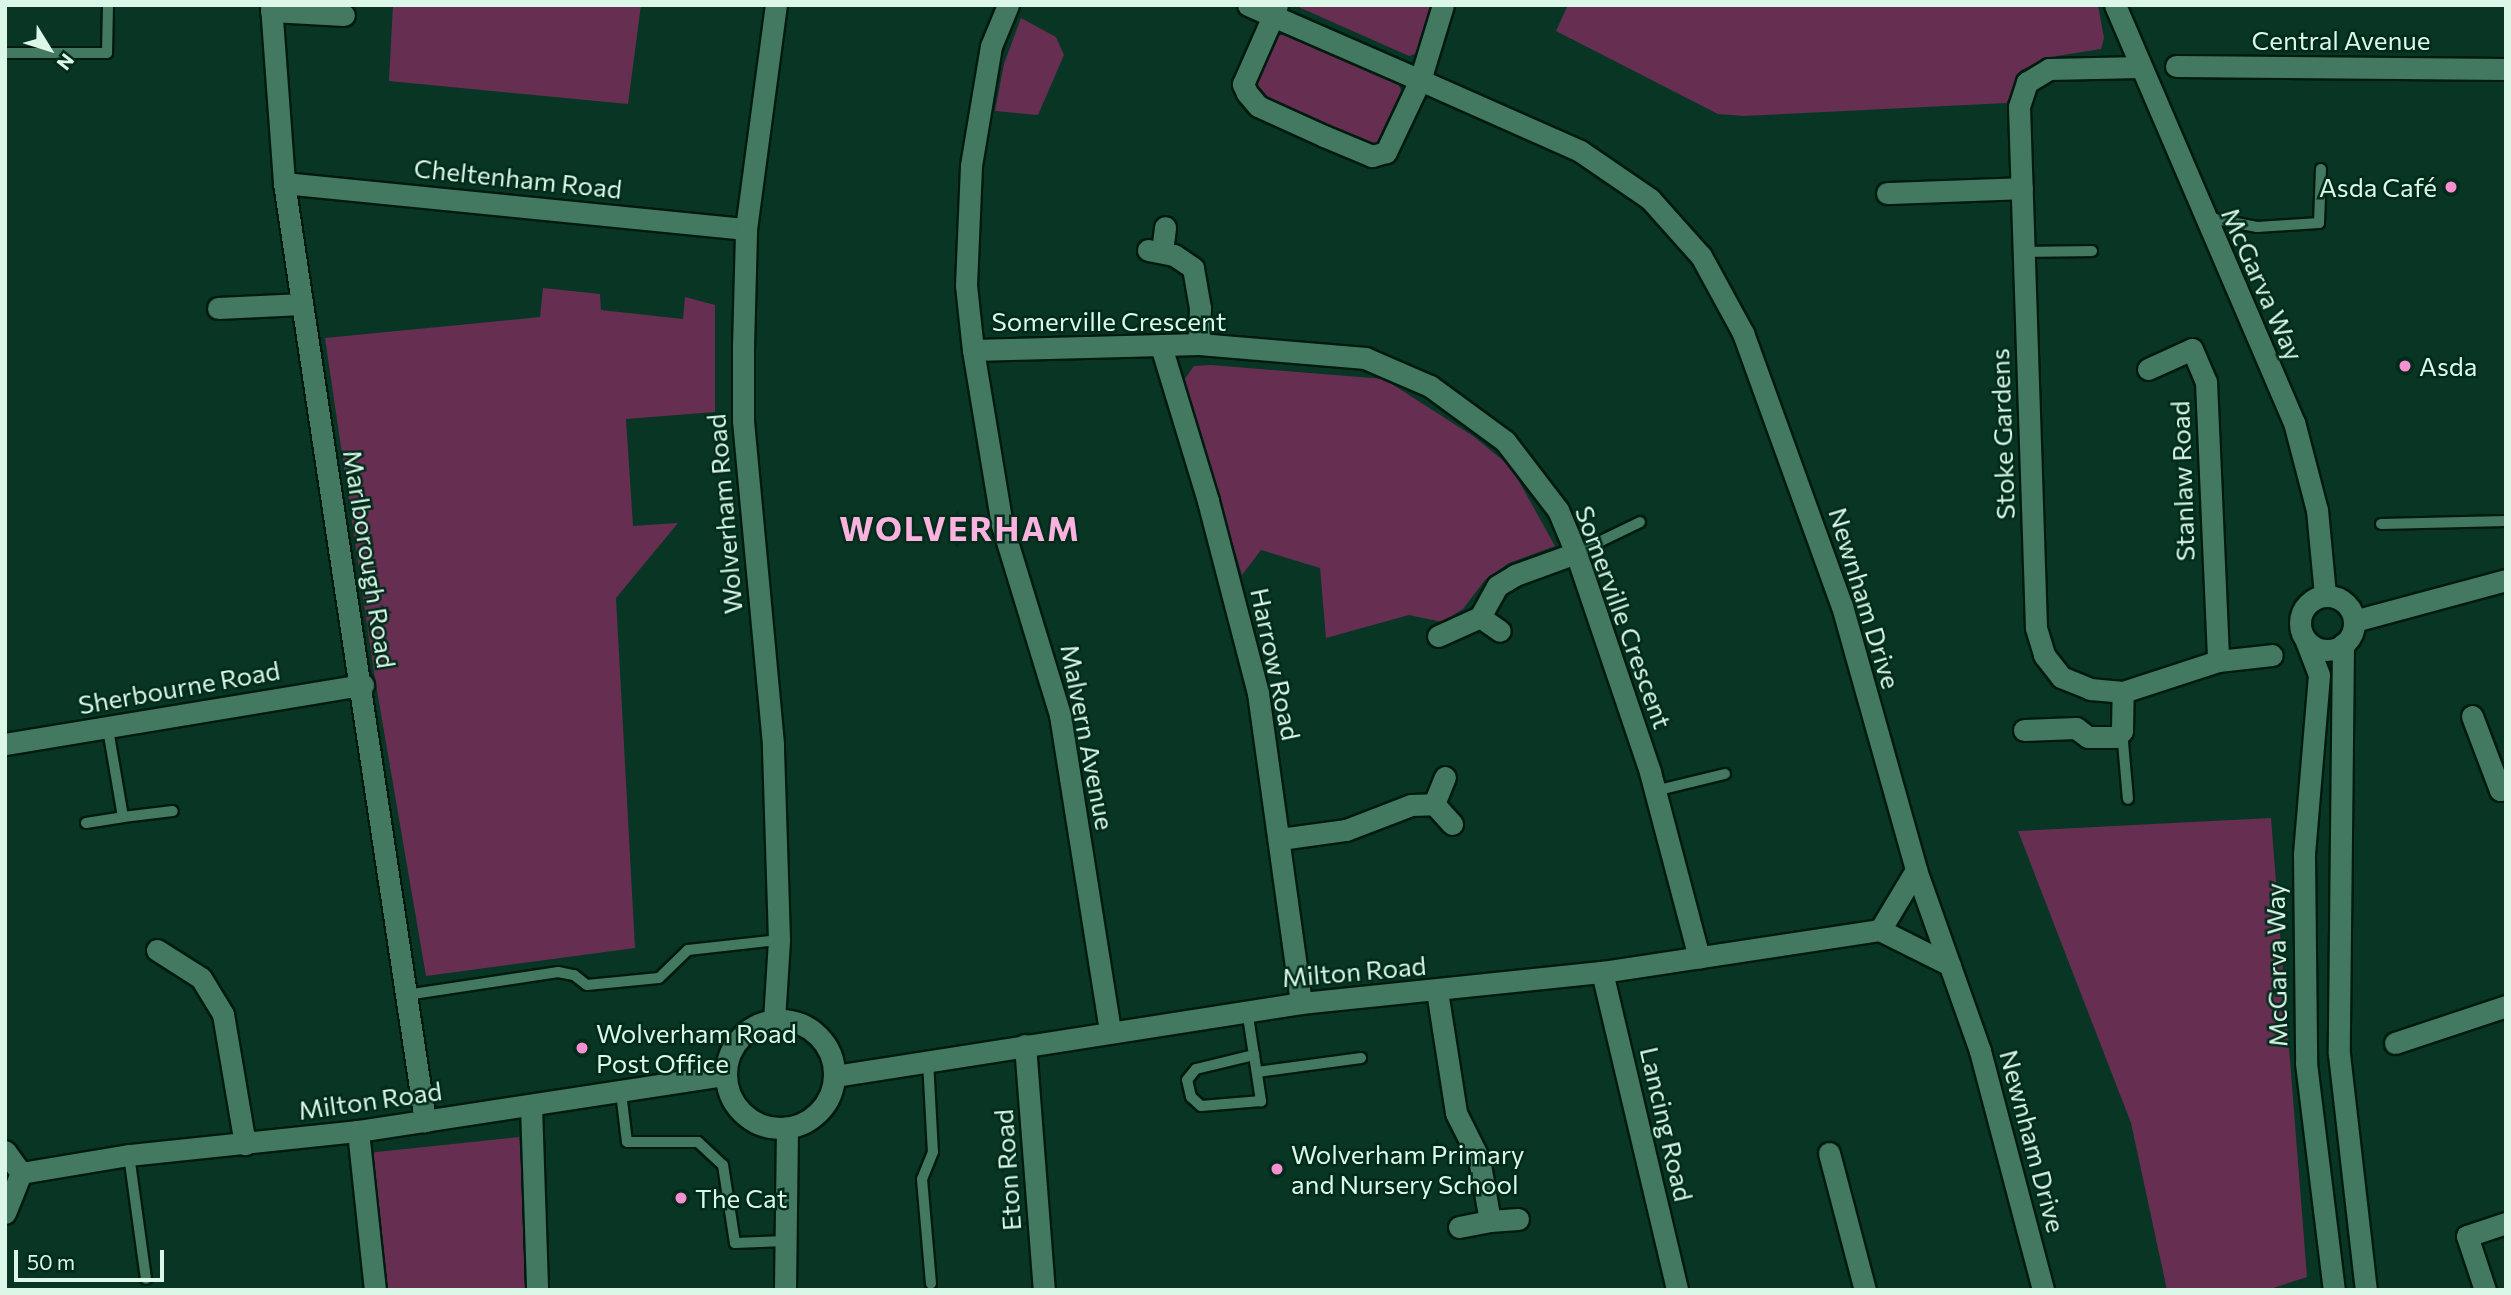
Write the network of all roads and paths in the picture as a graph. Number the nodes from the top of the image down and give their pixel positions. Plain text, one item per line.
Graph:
1 (108, 5) edge
2 (775, 5) edge
3 (1008, 5) edge
4 (1248, 5) edge
5 (1443, 5) edge
6 (2115, 5) edge
7 (271, 8) edge
8 (1275, 11) edge
9 (344, 15) dead end
10 (5, 53) edge
11 (2176, 66) dead end
12 (2141, 67) junction
13 (2506, 69) edge
14 (1420, 79) junction
15 (2321, 169) dead end
16 (284, 183) junction
17 (2022, 188) junction
18 (1887, 193) dead end
19 (2203, 216) junction
20 (1166, 227) dead end
21 (746, 229) junction
22 (2092, 251) dead end
23 (2024, 252) junction
24 (302, 304) junction
25 (218, 308) dead end
26 (1199, 344) junction
27 (1161, 346) junction
28 (973, 350) junction
29 (2148, 369) dead end
30 (2506, 521) edge
31 (1640, 522) dead end
32 (2381, 524) dead end
33 (1576, 553) junction
34 (2506, 580) edge
35 (2325, 594) junction
36 (1480, 617) junction
37 (2354, 621) junction
38 (1500, 631) dead end
39 (1438, 636) dead end
40 (2306, 641) junction
41 (2343, 644) junction
42 (2272, 655) dead end
43 (2218, 661) junction
44 (363, 685) junction
45 (2123, 692) junction
46 (2473, 716) dead end
47 (108, 729) junction
48 (2024, 730) dead end
49 (2122, 731) junction
50 (5, 744) edge
51 (1724, 774) dead end
52 (1446, 777) dead end
53 (2506, 788) edge
54 (1655, 792) junction
55 (2128, 799) dead end
56 (1434, 804) junction
57 (173, 811) dead end
58 (122, 817) junction
59 (86, 823) dead end
60 (1452, 824) dead end
61 (1280, 839) junction
62 (1916, 870) junction
63 (1880, 930) junction
64 (779, 940) junction
65 (157, 950) dead end
66 (1699, 958) junction
67 (1950, 965) junction
68 (1602, 972) junction
69 (1437, 991) junction
70 (406, 995) junction
71 (1301, 1003) junction
72 (2506, 1006) edge
73 (1247, 1010) junction
74 (774, 1020) junction
75 (1110, 1030) junction
76 (2395, 1043) dead end
77 (1025, 1045) junction
78 (1254, 1055) junction
79 (1361, 1058) dead end
80 (928, 1061) junction
81 (1256, 1072) junction
82 (726, 1075) junction
83 (835, 1076) junction
84 (621, 1092) junction
85 (531, 1106) junction
86 (425, 1121) junction
87 (358, 1132) junction
88 (787, 1132) junction
89 (245, 1144) junction
90 (5, 1151) edge
91 (1829, 1153) dead end
92 (129, 1155) junction
93 (21, 1173) junction
94 (5, 1213) edge
95 (1518, 1219) dead end
96 (1490, 1221) junction
97 (2506, 1223) edge
98 (1459, 1227) dead end
99 (785, 1241) junction
100 (146, 1279) dead end
101 (931, 1284) dead end
102 (375, 1290) edge
103 (537, 1290) edge
104 (785, 1290) edge
105 (1044, 1290) edge
106 (1677, 1290) edge
107 (1865, 1290) edge
108 (2043, 1290) edge
109 (2334, 1290) edge
110 (2366, 1290) edge
111 (2485, 1290) edge

1 - 10 lane
2 - 21 street, Wolverham Road
3 - 28 street, Malvern Avenue
4 - 8 street, Newnham Drive
5 - 14 street
6 - 12 street, McGarva Way
7 - 9 street
7 - 16 street, Marlborough Road
8 - 14 street, Newnham Drive
8 - 14 street
11 - 13 street, Central Avenue
12 - 17 street, Stoke Gardens
12 - 19 street, McGarva Way
14 - 62 street, Newnham Drive
15 - 19 lane
16 - 21 street, Cheltenham Road
16 - 24 street, Marlborough Road
17 - 18 street
17 - 23 street, Stoke Gardens
19 - 35 street, McGarva Way
20 - 26 street
21 - 64 street, Wolverham Road
22 - 23 lane
23 - 45 street, Stoke Gardens
24 - 25 street
24 - 44 street, Marlborough Road
26 - 27 street, Somerville Crescent
26 - 33 street, Somerville Crescent
27 - 28 street, Somerville Crescent
27 - 61 street, Harrow Road
28 - 75 street, Malvern Avenue
29 - 43 street, Stanlaw Road
30 - 32 lane
31 - 33 lane
33 - 36 street
33 - 54 street, Somerville Crescent
34 - 37 street
35 - 37 street
35 - 40 street
36 - 38 street
36 - 39 street
37 - 41 street
40 - 41 street
40 - 109 street, McGarva Way
41 - 110 street
42 - 43 street, Stoke Gardens
43 - 45 street, Stoke Gardens
44 - 47 street, Sherbourne Road
44 - 70 street, Marlborough Road
45 - 49 street
46 - 53 street
47 - 50 street, Sherbourne Road
47 - 58 lane
48 - 49 street
49 - 55 lane
51 - 54 lane
52 - 56 street
54 - 66 street, Somerville Crescent
56 - 60 street
56 - 61 street
57 - 58 lane
58 - 59 lane
61 - 71 street, Harrow Road
62 - 63 street
62 - 67 street, Newnham Drive
63 - 66 street, Milton Road
63 - 67 street
64 - 70 lane
64 - 74 street, Wolverham Road
65 - 89 street
66 - 68 street, Milton Road
67 - 108 street, Newnham Drive
68 - 69 street, Milton Road
68 - 106 street, Lancing Road
69 - 71 street, Milton Road
69 - 96 street
70 - 86 street, Marlborough Road
71 - 73 street, Milton Road
72 - 76 street
73 - 75 street, Milton Road
73 - 78 lane
74 - 82 street
74 - 83 street
75 - 77 street, Milton Road
77 - 80 street, Milton Road
77 - 105 street, Eton Road
78 - 81 lane
78 - 81 lane
79 - 81 lane
80 - 83 street, Milton Road
80 - 101 lane
82 - 84 street, Milton Road
82 - 88 street
83 - 88 street
84 - 85 street, Milton Road
84 - 99 lane
85 - 86 street, Milton Road
85 - 103 street
86 - 87 street, Milton Road
87 - 89 street, Milton Road
87 - 102 street
88 - 99 street
89 - 92 street, Milton Road
90 - 93 street
91 - 107 street
92 - 93 street, Milton Road
92 - 100 lane
93 - 94 street
95 - 96 street
96 - 98 street
97 - 111 street
99 - 104 street

